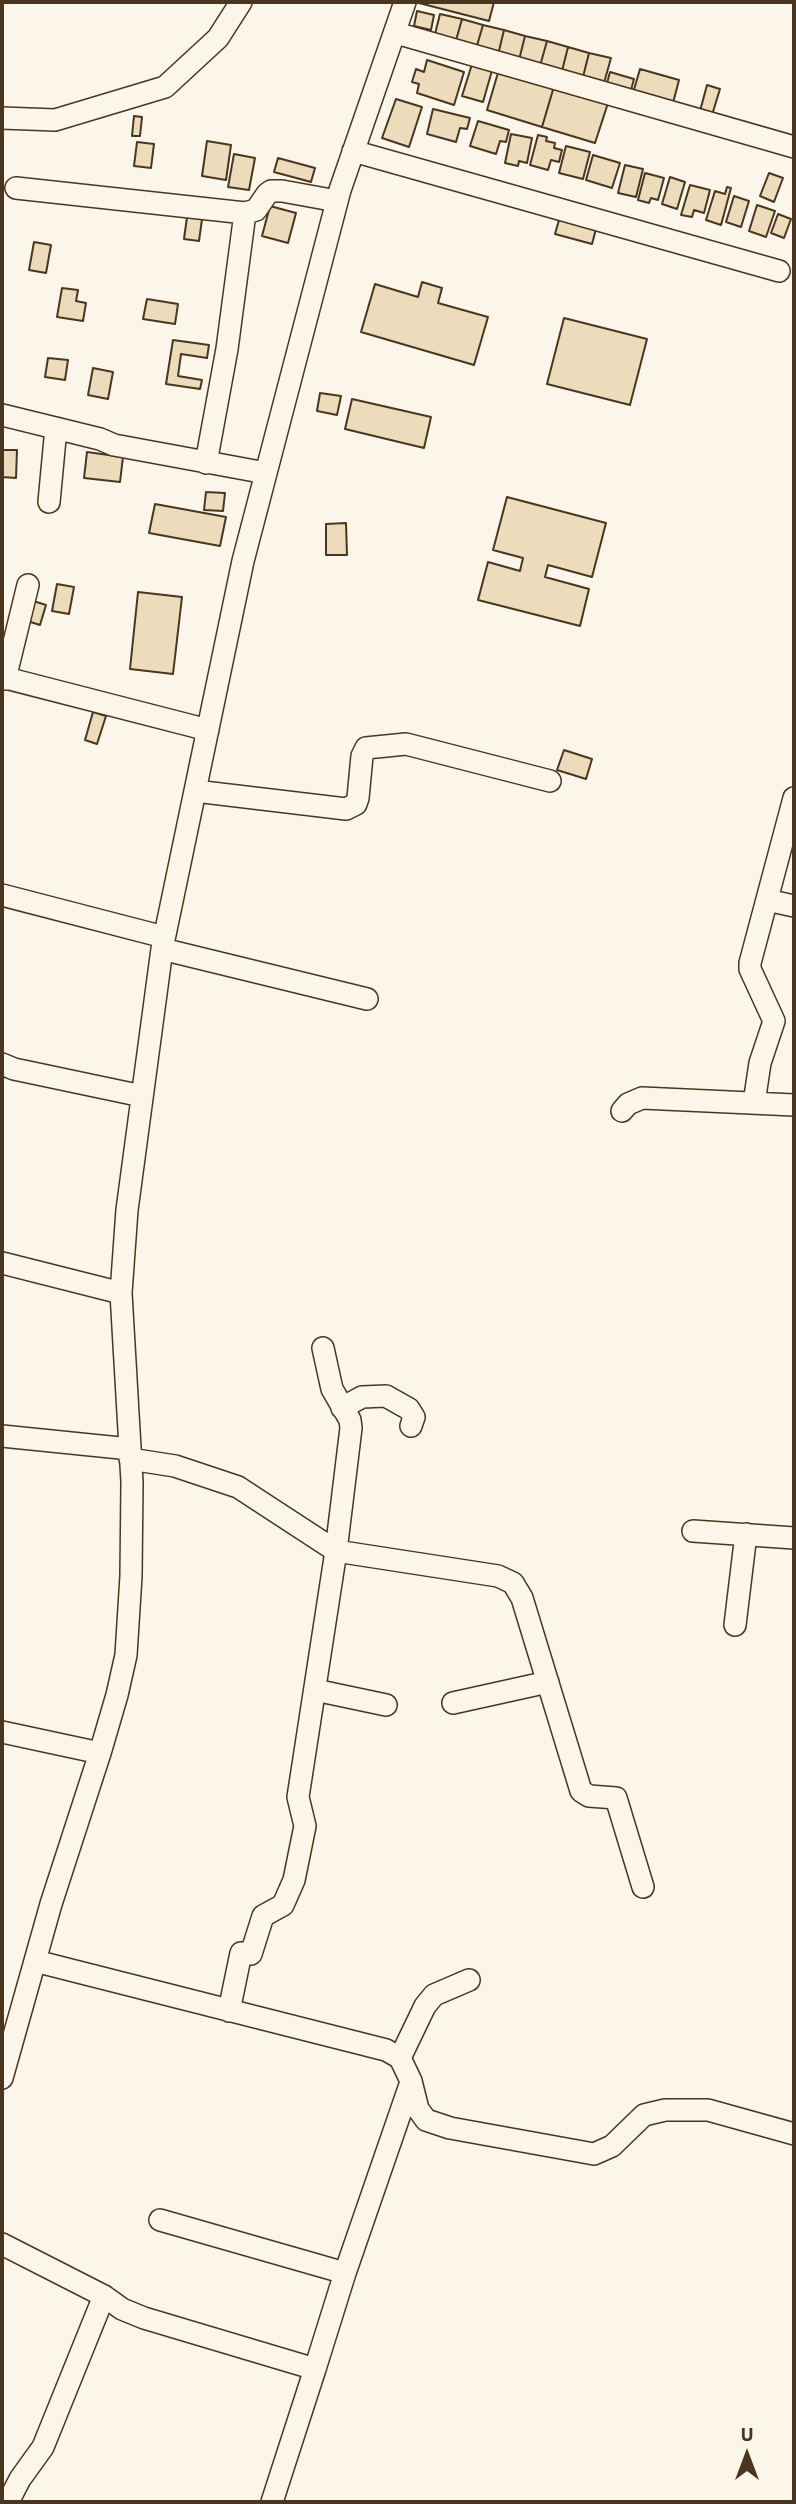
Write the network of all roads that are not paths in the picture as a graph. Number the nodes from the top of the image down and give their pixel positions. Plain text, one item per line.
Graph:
1 (241, 2) edge
2 (405, 2) edge
3 (396, 33) junction
4 (2, 118) edge
5 (794, 147) edge
6 (353, 151) junction
7 (16, 187) dead end
8 (337, 201) junction
9 (245, 213) junction
10 (779, 271) dead end
11 (2, 415) edge
12 (57, 428) junction
13 (206, 463) junction
14 (266, 473) junction
15 (49, 502) dead end
16 (28, 585) dead end
17 (4, 678) edge
18 (208, 730) junction
19 (550, 781) dead end
20 (195, 791) junction
21 (794, 799) edge
22 (2, 895) edge
23 (767, 900) junction
24 (794, 906) edge
25 (163, 943) junction
26 (367, 999) dead end
27 (2, 1064) edge
28 (142, 1096) junction
29 (754, 1103) junction
30 (794, 1105) edge
31 (622, 1111) dead end
32 (2, 1263) edge
33 (121, 1293) junction
34 (323, 1348) dead end
35 (342, 1408) junction
36 (411, 1426) dead end
37 (2, 1436) edge
38 (130, 1454) junction
39 (694, 1531) dead end
40 (746, 1534) junction
41 (794, 1538) edge
42 (336, 1551) junction
43 (735, 1625) dead end
44 (548, 1682) junction
45 (314, 1690) junction
46 (453, 1703) dead end
47 (386, 1705) dead end
48 (2, 1732) edge
49 (100, 1753) junction
50 (643, 1887) dead end
51 (36, 1961) junction
52 (469, 1980) dead end
53 (229, 2011) junction
54 (400, 2058) junction
55 (2, 2078) edge
56 (411, 2081) junction
57 (794, 2134) edge
58 (160, 2220) dead end
59 (2, 2244) edge
60 (345, 2273) junction
61 (104, 2296) junction
62 (315, 2369) junction
63 (8, 2502) edge
64 (272, 2502) edge

1 - 4 street
2 - 3 street
3 - 5 street
3 - 6 street
6 - 8 street
6 - 10 street
7 - 9 street
8 - 9 street
8 - 14 street
9 - 13 street
11 - 12 street
12 - 13 street
12 - 15 street
13 - 14 street
14 - 18 street
16 - 17 street
17 - 18 street
18 - 20 street
19 - 20 street
20 - 25 street
21 - 23 street
22 - 25 street
23 - 24 street
23 - 29 street
25 - 26 street
25 - 28 street
27 - 28 street
28 - 33 street
29 - 30 street
29 - 31 street
32 - 33 street
33 - 38 street
34 - 35 street
35 - 36 street
35 - 42 street
37 - 38 street
38 - 42 street
38 - 49 street
39 - 40 street
40 - 41 street
40 - 43 street
42 - 44 street
42 - 45 street
44 - 46 street
44 - 50 street
45 - 47 street
45 - 53 street
48 - 49 street
49 - 51 street
51 - 53 street
51 - 55 street
52 - 54 street
53 - 54 street
54 - 56 street
56 - 57 street
56 - 60 street
58 - 60 street
59 - 61 street
60 - 62 street
61 - 62 street
61 - 63 street
62 - 64 street

